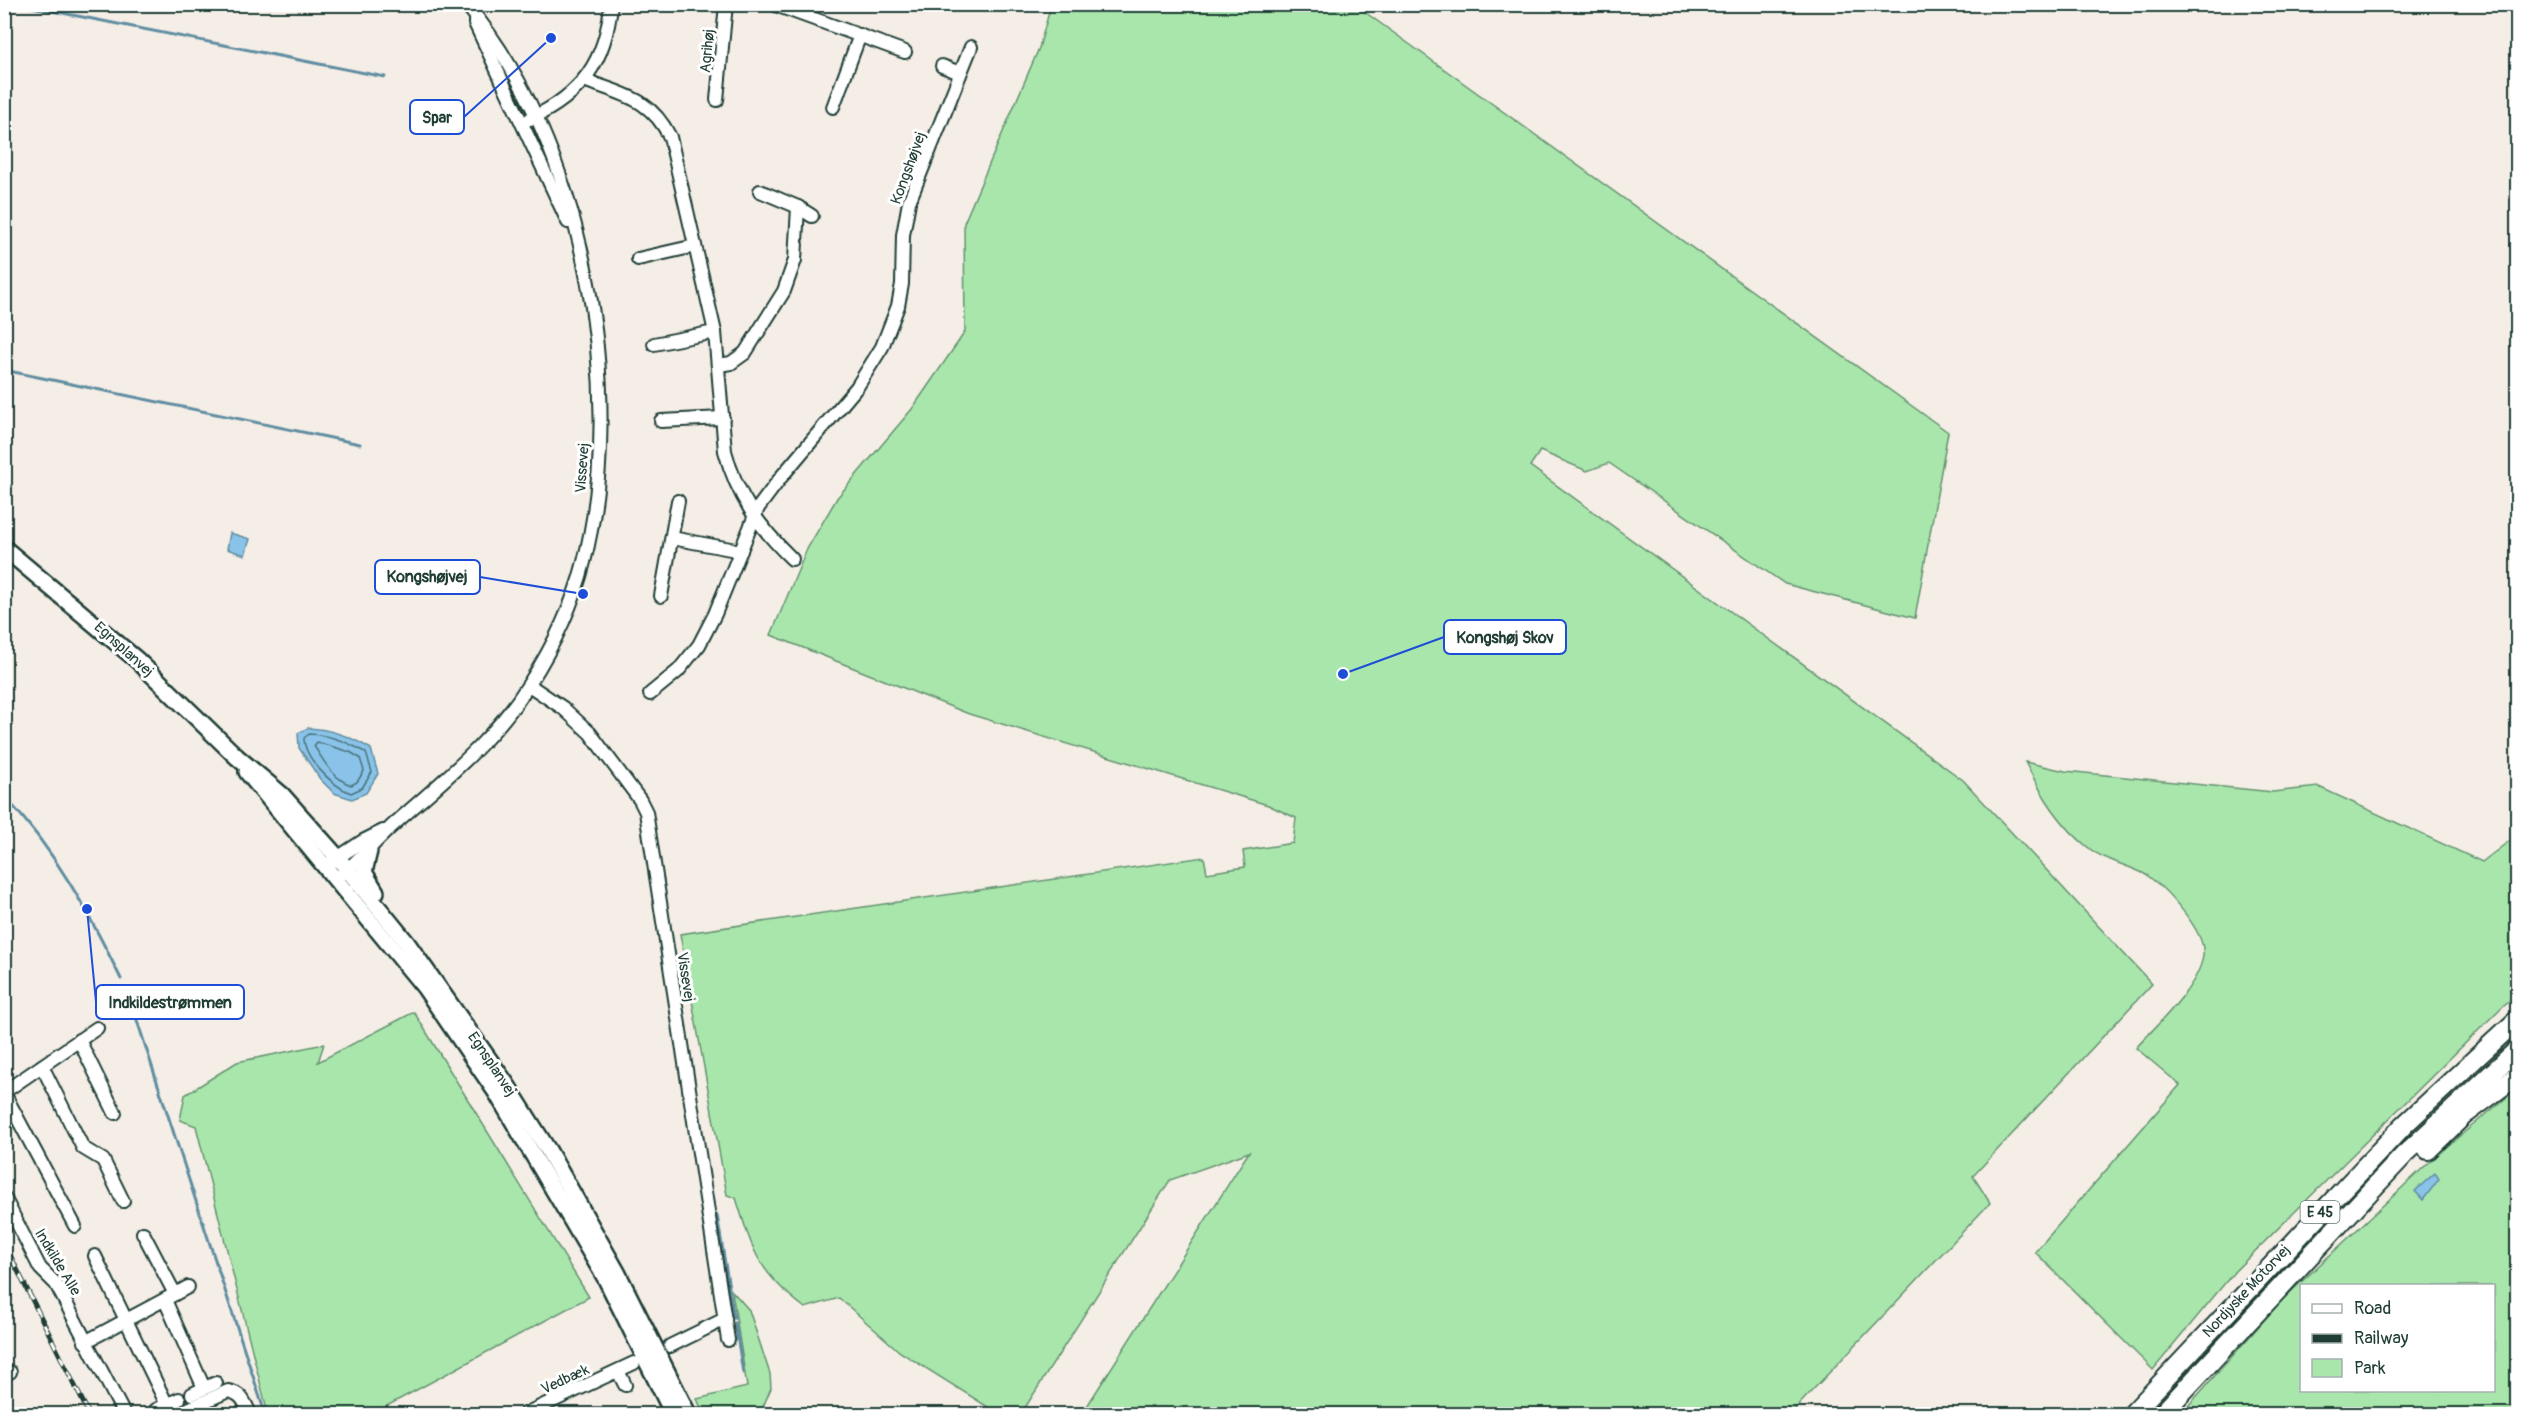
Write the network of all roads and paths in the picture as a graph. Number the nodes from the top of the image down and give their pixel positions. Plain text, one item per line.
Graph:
1 (466, 4) edge
2 (611, 4) edge
3 (726, 4) edge
4 (773, 4) edge
5 (860, 36) junction
6 (971, 47) dead end
7 (905, 52) dead end
8 (942, 66) dead end
9 (960, 74) junction
10 (584, 80) junction
11 (717, 100) dead end
12 (833, 107) dead end
13 (536, 116) junction
14 (523, 122) junction
15 (760, 191) dead end
16 (798, 207) junction
17 (812, 216) dead end
18 (577, 242) junction
19 (695, 246) junction
20 (638, 259) dead end
21 (715, 332) junction
22 (654, 344) dead end
23 (719, 365) junction
24 (723, 418) junction
25 (661, 421) dead end
26 (678, 501) dead end
27 (753, 517) junction
28 (672, 538) junction
29 (4, 548) edge
30 (741, 551) junction
31 (792, 559) dead end
32 (662, 596) dead end
33 (528, 685) junction
34 (650, 694) dead end
35 (237, 757) junction
36 (390, 828) junction
37 (369, 851) junction
38 (335, 864) junction
39 (407, 943) junction
40 (2517, 1019) edge
41 (97, 1028) dead end
42 (79, 1040) junction
43 (2517, 1049) edge
44 (42, 1066) junction
45 (2517, 1074) edge
46 (4, 1092) edge
47 (115, 1113) dead end
48 (4, 1197) edge
49 (123, 1201) dead end
50 (75, 1226) dead end
51 (143, 1233) dead end
52 (95, 1256) dead end
53 (188, 1287) dead end
54 (2273, 1294) junction
55 (170, 1297) junction
56 (725, 1319) junction
57 (127, 1320) junction
58 (728, 1340) dead end
59 (85, 1342) junction
60 (670, 1346) dead end
61 (634, 1363) dead end
62 (618, 1371) junction
63 (625, 1385) dead end
64 (192, 1394) dead end
65 (167, 1405) dead end
66 (124, 1414) edge
67 (177, 1414) edge
68 (250, 1414) edge
69 (525, 1414) edge
70 (673, 1414) edge
71 (688, 1414) edge
72 (2132, 1414) edge
73 (2162, 1414) edge

1 - 13 street, Vissevej
1 - 14 street, Vissevej
2 - 10 street
3 - 11 street, Agrihøj
4 - 5 street
5 - 7 street
5 - 12 street
6 - 9 street, Kongshøjvej
8 - 9 street
9 - 27 street, Kongshøjvej
10 - 13 street
10 - 19 street
13 - 14 street
13 - 18 street, Vissevej
14 - 18 street, Vissevej
15 - 16 street
16 - 17 street
16 - 23 street
18 - 33 street, Vissevej
19 - 20 street
19 - 21 street
21 - 22 street
21 - 23 street
23 - 24 street
24 - 25 street
24 - 27 street
26 - 28 street
27 - 30 street, Kongshøjvej
27 - 31 street
28 - 30 street
28 - 32 street
29 - 35 main road, Egnsplanvej
30 - 34 street, Kongshøjvej
33 - 36 street, Vissevej
33 - 56 street, Vissevej
35 - 38 main road, Egnsplanvej
35 - 38 main road, Egnsplanvej
36 - 37 street, Vissevej
36 - 38 street, Vissevej
37 - 38 street, Vissevej
37 - 39 main road
38 - 39 main road, Egnsplanvej
38 - 70 main road, Egnsplanvej
39 - 71 main road, Egnsplanvej
40 - 72 highway, Nordjyske Motorvej / E 45
41 - 42 street
42 - 44 street
42 - 47 street
43 - 54 highway, Nordjyske Motorvej / E 45
44 - 46 street
44 - 49 street
45 - 54 highway
46 - 50 street
48 - 59 street, Indkilde Alle
51 - 55 street
52 - 57 street
53 - 55 street
54 - 73 highway, Nordjyske Motorvej / E 45
55 - 57 street
55 - 64 street
56 - 58 street, Vissevej
56 - 60 street
57 - 59 street
57 - 65 street
59 - 66 street, Indkilde Alle
61 - 62 street, Vedbæk
62 - 63 street
62 - 69 street, Vedbæk
67 - 68 street

